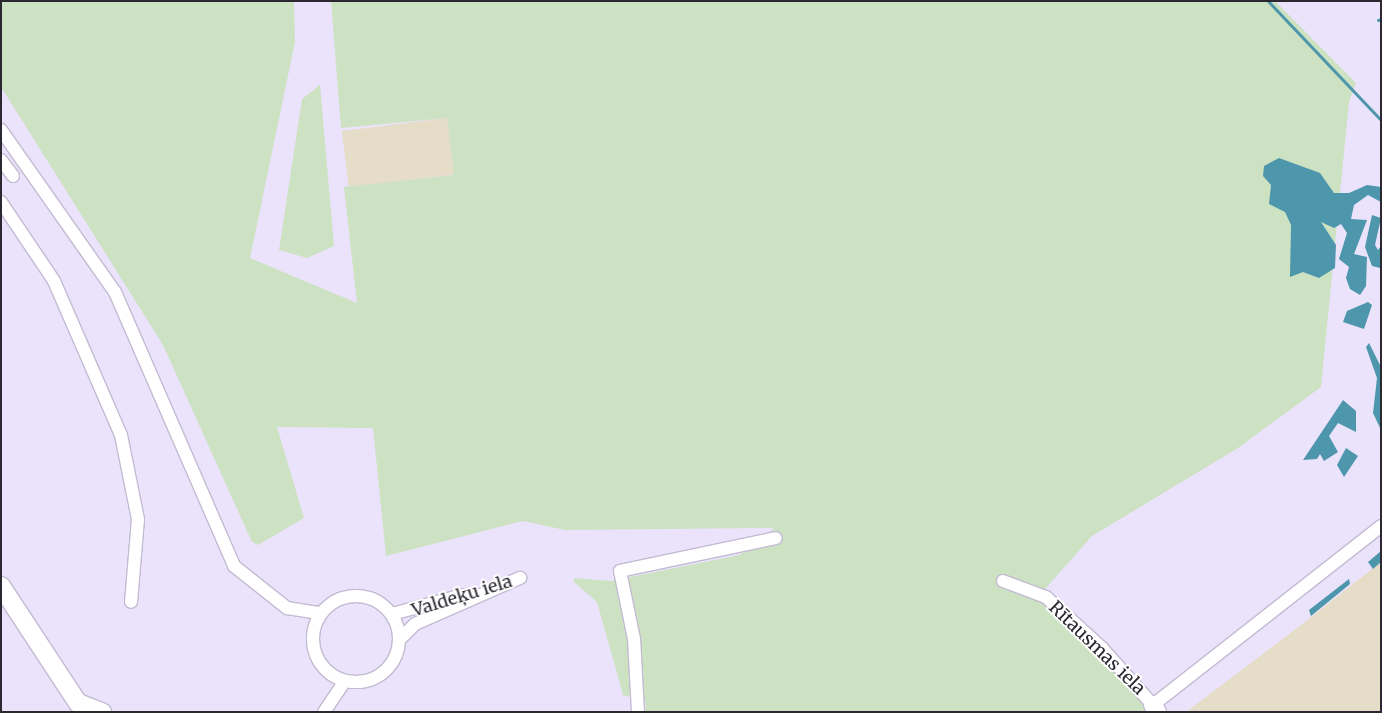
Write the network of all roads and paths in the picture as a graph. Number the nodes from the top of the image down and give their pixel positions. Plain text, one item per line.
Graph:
1 (1, 130) edge
2 (1, 160) edge
3 (13, 176) dead end
4 (1, 202) edge
5 (1381, 526) edge
6 (776, 538) dead end
7 (1003, 581) dead end
8 (1, 586) edge
9 (131, 602) dead end
10 (320, 614) junction
11 (392, 614) junction
12 (400, 639) junction
13 (345, 681) junction
14 (1155, 708) edge
15 (102, 712) edge
16 (324, 712) edge
17 (638, 712) edge

1 - 10 street
2 - 3 street
4 - 9 street
5 - 14 street
6 - 17 street
7 - 14 street, Rītausmas iela
8 - 15 street
10 - 11 street, Valdeķu iela
10 - 13 street
11 - 12 street, Valdeķu iela
11 - 12 street, Valdeķu iela
12 - 13 street, Valdeķu iela
13 - 16 street

